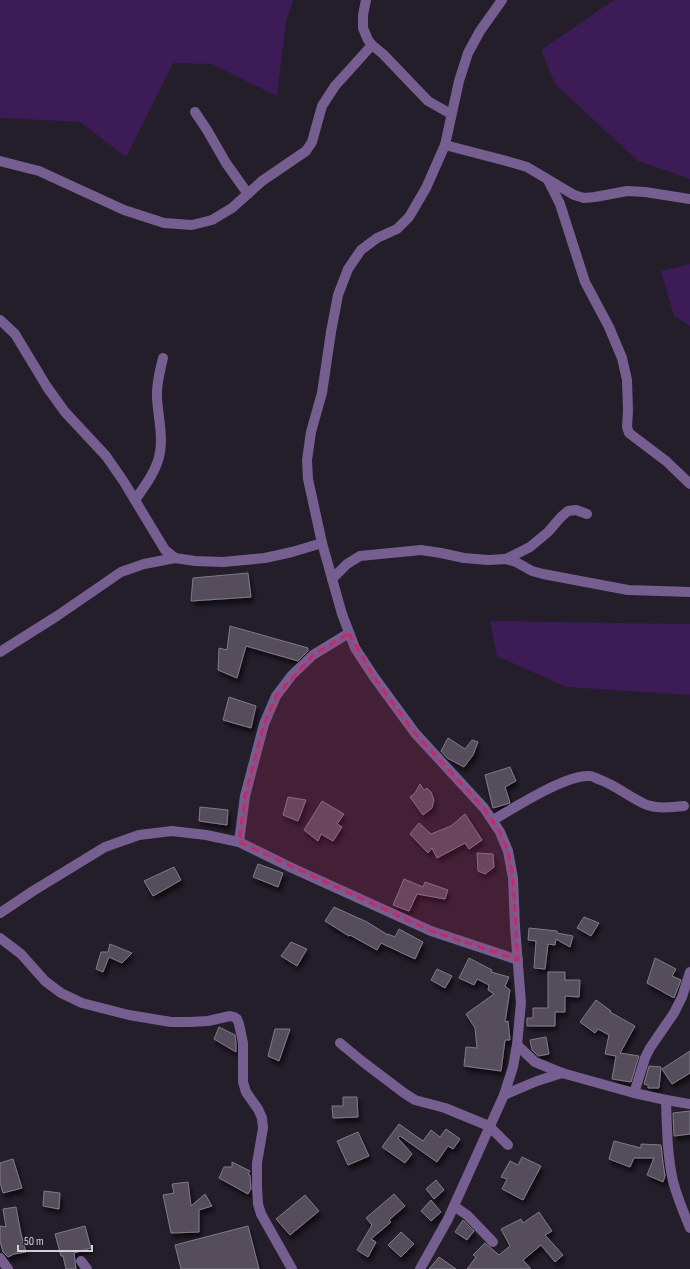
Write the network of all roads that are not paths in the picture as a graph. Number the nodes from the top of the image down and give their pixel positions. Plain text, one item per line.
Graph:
1 (366, 0) edge
2 (502, 0) edge
3 (372, 45) junction
4 (195, 112) dead end
5 (451, 114) junction
6 (445, 145) junction
7 (0, 161) edge
8 (548, 180) junction
9 (248, 194) junction
10 (690, 199) edge
11 (0, 320) edge
12 (163, 358) dead end
13 (690, 484) edge
14 (135, 500) junction
15 (587, 514) dead end
16 (322, 543) junction
17 (175, 558) junction
18 (506, 559) junction
19 (332, 579) junction
20 (690, 592) edge
21 (349, 633) junction
22 (0, 652) edge
23 (684, 806) dead end
24 (493, 820) junction
25 (239, 842) junction
26 (0, 913) edge
27 (0, 938) edge
28 (518, 960) junction
29 (690, 972) edge
30 (340, 1044) dead end
31 (517, 1045) junction
32 (562, 1072) junction
33 (634, 1093) junction
34 (504, 1095) junction
35 (666, 1100) junction
36 (690, 1104) edge
37 (489, 1126) junction
38 (508, 1145) dead end
39 (454, 1206) junction
40 (690, 1228) edge
41 (493, 1242) dead end
42 (0, 1258) edge
43 (8, 1269) edge
44 (292, 1269) edge
45 (420, 1269) edge

1 - 3 street
2 - 5 street
3 - 5 street
3 - 9 street
4 - 9 street
5 - 6 street
6 - 8 street
6 - 16 street
7 - 9 street
8 - 10 street
8 - 13 street
11 - 14 street
12 - 14 street
14 - 17 street
15 - 18 street
16 - 17 street
16 - 19 street
17 - 22 street
18 - 19 street
18 - 20 street
19 - 21 street
21 - 24 street
21 - 25 street
23 - 24 street
24 - 28 street
25 - 26 street
25 - 28 street
27 - 44 street
28 - 31 street
29 - 33 street
30 - 37 street
31 - 32 street
31 - 34 street
32 - 33 street
32 - 34 street
33 - 35 street
34 - 37 street
35 - 36 street
35 - 40 street
37 - 38 street
37 - 39 street
39 - 41 street
39 - 45 street
42 - 43 street

